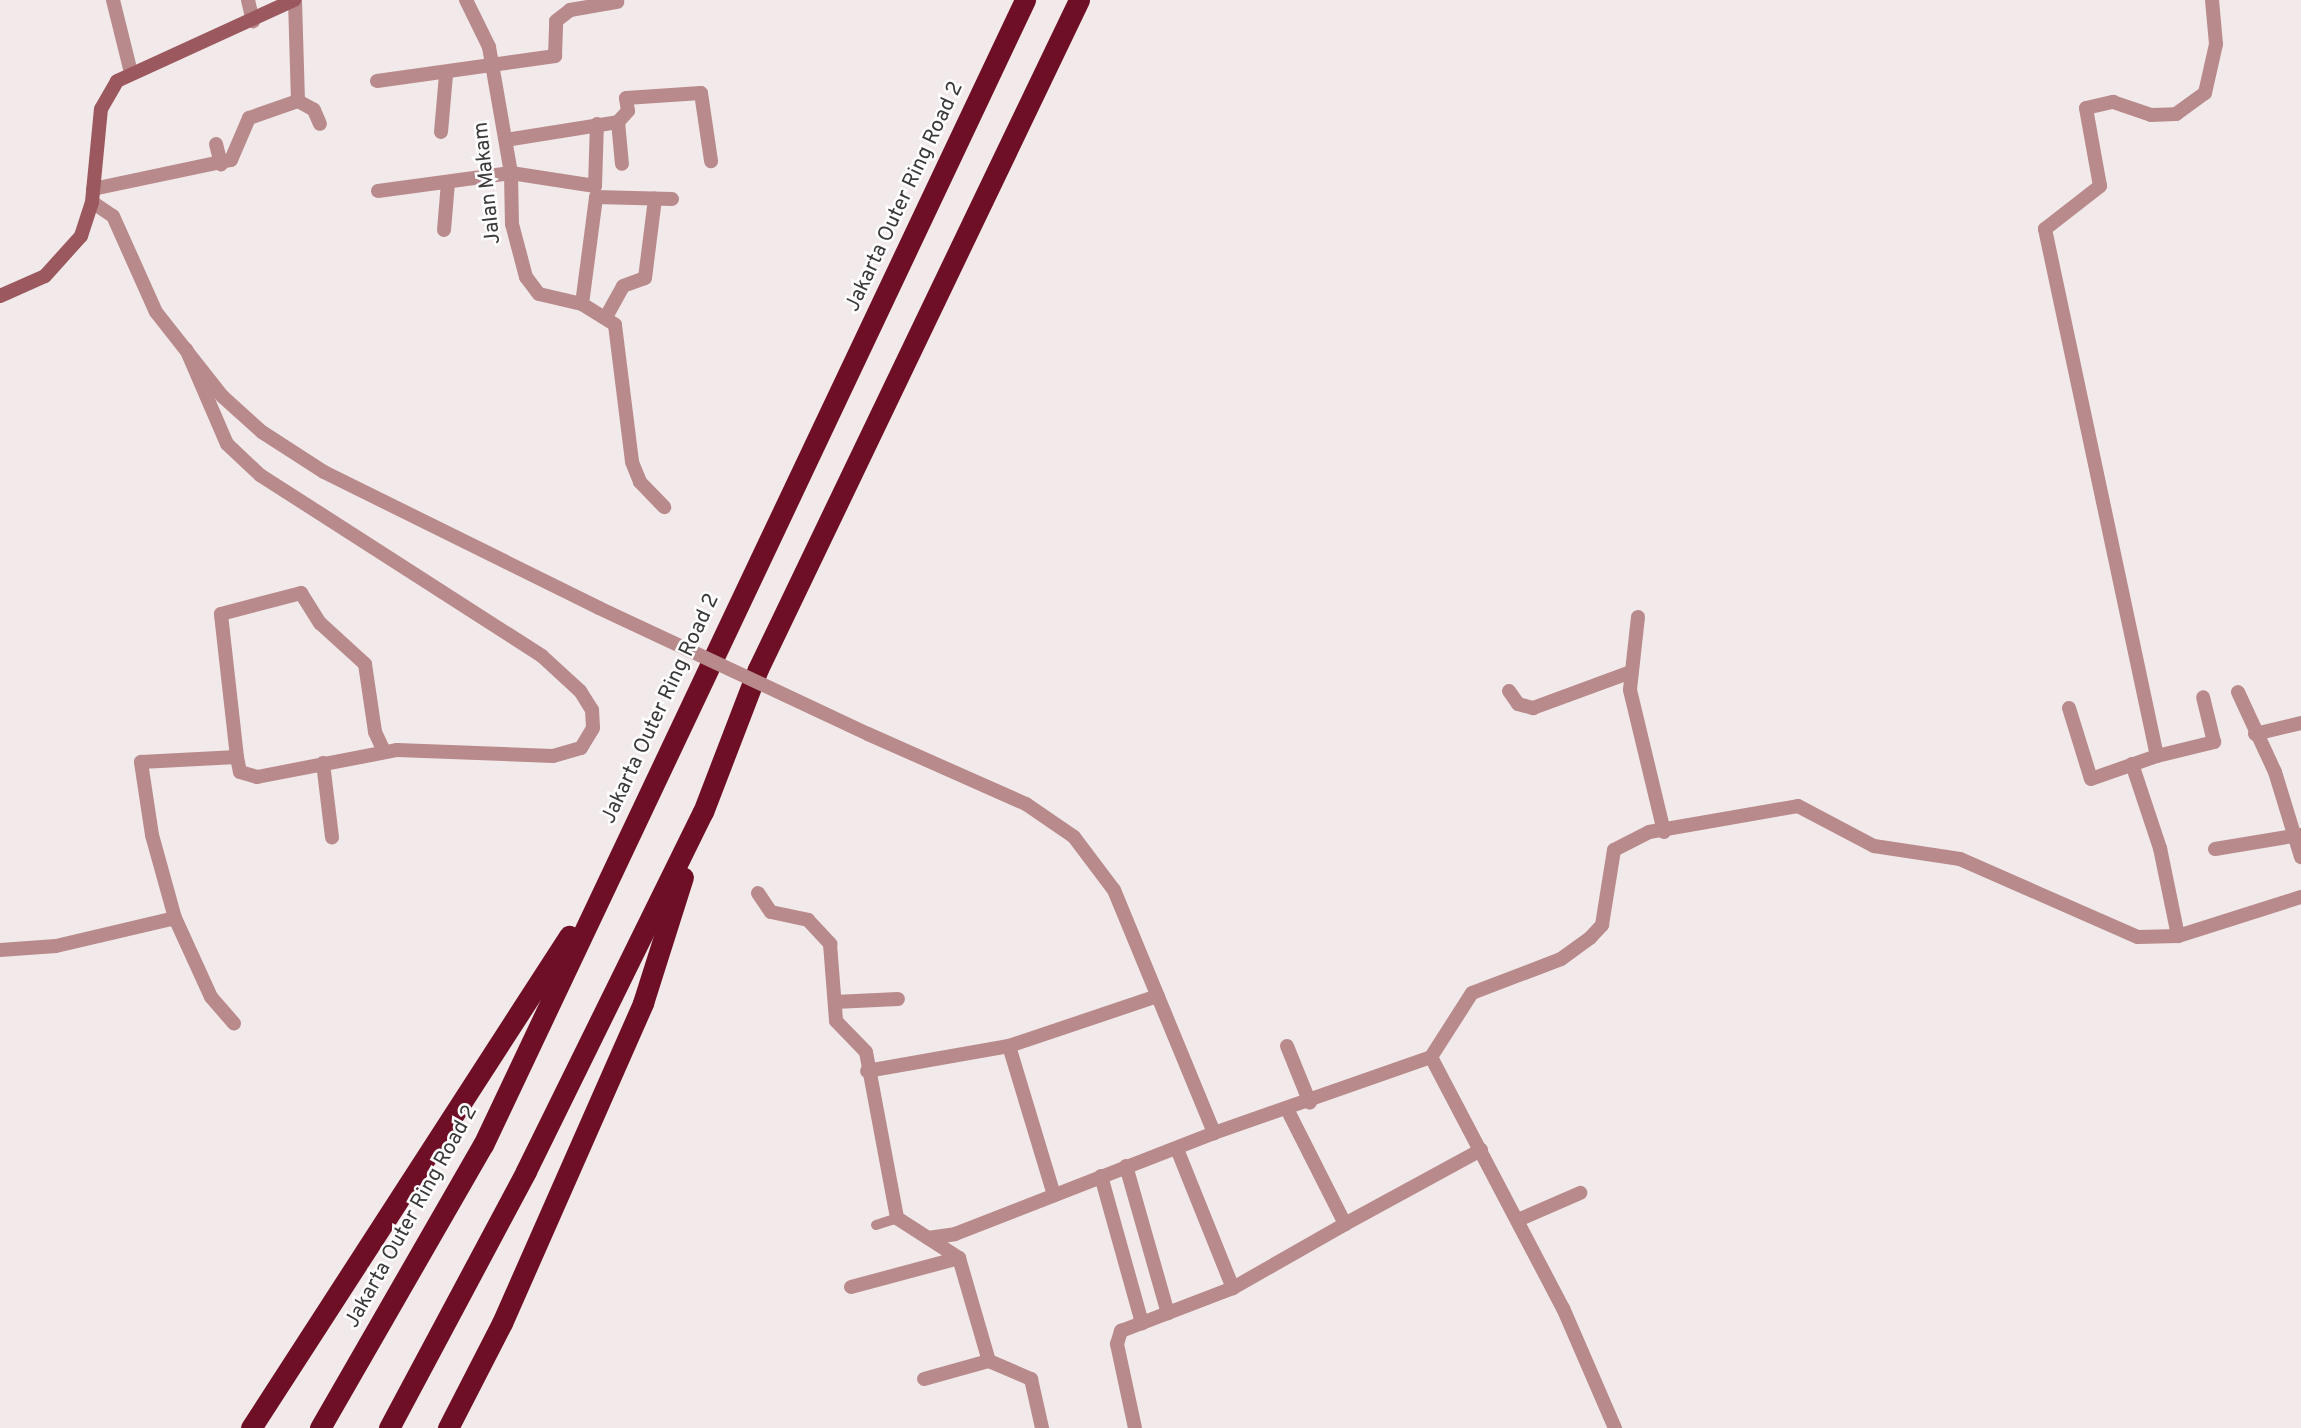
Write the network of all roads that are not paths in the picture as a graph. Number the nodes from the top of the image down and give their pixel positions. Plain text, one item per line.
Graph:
1 (113, 0) edge
2 (248, 0) edge
3 (294, 0) edge
4 (466, 0) edge
5 (1025, 0) edge
6 (1079, 0) edge
7 (2212, 0) edge
8 (617, 2) dead end
9 (253, 21) junction
10 (493, 68) junction
11 (131, 73) junction
12 (446, 75) junction
13 (377, 81) dead end
14 (298, 101) junction
15 (618, 122) junction
16 (320, 124) dead end
17 (597, 124) junction
18 (441, 132) dead end
19 (506, 140) junction
20 (216, 144) dead end
21 (711, 161) dead end
22 (221, 164) junction
23 (622, 164) dead end
24 (511, 173) junction
25 (448, 182) junction
26 (378, 191) dead end
27 (92, 195) junction
28 (655, 199) junction
29 (672, 199) dead end
30 (444, 230) dead end
31 (0, 296) edge
32 (582, 304) junction
33 (606, 317) junction
34 (186, 349) junction
35 (664, 507) dead end
36 (1639, 617) dead end
37 (1631, 672) junction
38 (1509, 691) dead end
39 (2238, 692) dead end
40 (2203, 697) dead end
41 (2069, 708) dead end
42 (2301, 723) edge
43 (2255, 734) junction
44 (384, 751) junction
45 (2157, 755) junction
46 (237, 757) junction
47 (323, 764) junction
48 (2132, 764) junction
49 (703, 812) junction
50 (1664, 832) junction
51 (2297, 834) edge
52 (332, 837) dead end
53 (2215, 849) dead end
54 (620, 854) junction
55 (2301, 857) edge
56 (758, 892) dead end
57 (2301, 897) edge
58 (175, 918) junction
59 (2178, 936) junction
60 (0, 950) edge
61 (1158, 996) junction
62 (898, 999) dead end
63 (835, 1002) junction
64 (234, 1023) dead end
65 (1009, 1046) junction
66 (1287, 1046) dead end
67 (1431, 1057) junction
68 (867, 1071) junction
69 (1310, 1103) junction
70 (1288, 1111) junction
71 (1214, 1132) junction
72 (1177, 1149) junction
73 (1481, 1150) junction
74 (1126, 1166) junction
75 (1101, 1176) junction
76 (1580, 1193) dead end
77 (1054, 1195) junction
78 (897, 1218) junction
79 (1518, 1220) junction
80 (876, 1224) dead end
81 (1346, 1224) junction
82 (928, 1238) junction
83 (959, 1258) junction
84 (851, 1287) dead end
85 (1233, 1289) junction
86 (1168, 1312) junction
87 (1142, 1323) junction
88 (989, 1361) junction
89 (924, 1379) dead end
90 (251, 1428) edge
91 (320, 1428) edge
92 (389, 1428) edge
93 (448, 1428) edge
94 (1042, 1428) edge
95 (1135, 1428) edge
96 (1615, 1428) edge

1 - 11 street
2 - 9 street
3 - 9 main road
3 - 14 street
4 - 10 street, Jalan Makam
5 - 54 highway, Jakarta Outer Ring Road 2
6 - 49 highway
7 - 45 street
8 - 10 street
9 - 11 main road
10 - 12 street
10 - 19 street, Jalan Makam
11 - 27 main road
12 - 13 street
12 - 18 street
14 - 16 street
14 - 22 street
15 - 17 street
15 - 21 street
15 - 23 street
17 - 19 street
17 - 24 street
19 - 24 street, Jalan Makam
20 - 22 street
22 - 27 street
24 - 25 street
24 - 32 street, Jalan Makam
25 - 26 street
25 - 30 street
27 - 31 main road
27 - 34 street
28 - 29 street
28 - 32 street
28 - 33 street
32 - 33 street, Jalan Makam
33 - 35 street
34 - 44 street
34 - 61 street, bridge
36 - 37 street
37 - 38 street
37 - 50 street
39 - 43 street
40 - 45 street
41 - 48 street
42 - 43 street
43 - 51 street
44 - 46 street
44 - 47 street
45 - 48 street
46 - 47 street
46 - 58 street
47 - 52 street
48 - 59 street
49 - 92 highway
49 - 93 highway
50 - 59 street
50 - 67 street
51 - 53 street
51 - 55 street
54 - 90 highway
54 - 91 highway, Jakarta Outer Ring Road 2
56 - 63 street
57 - 59 street
58 - 60 street
58 - 64 street
61 - 65 street
61 - 71 street
62 - 63 street
63 - 68 street
65 - 68 street
65 - 77 street
66 - 69 street
67 - 69 street
67 - 73 street
68 - 78 street
69 - 70 street
70 - 71 street
70 - 81 street
71 - 72 street
72 - 74 street
72 - 85 street
73 - 79 street
73 - 81 street
74 - 75 street
74 - 86 street
75 - 77 street
75 - 87 street
76 - 79 street
77 - 82 street
78 - 80 lane
78 - 82 street
79 - 96 street
81 - 85 street
82 - 83 street
83 - 84 street
83 - 88 street
85 - 86 street
86 - 87 street
87 - 95 street
88 - 89 street
88 - 94 street

